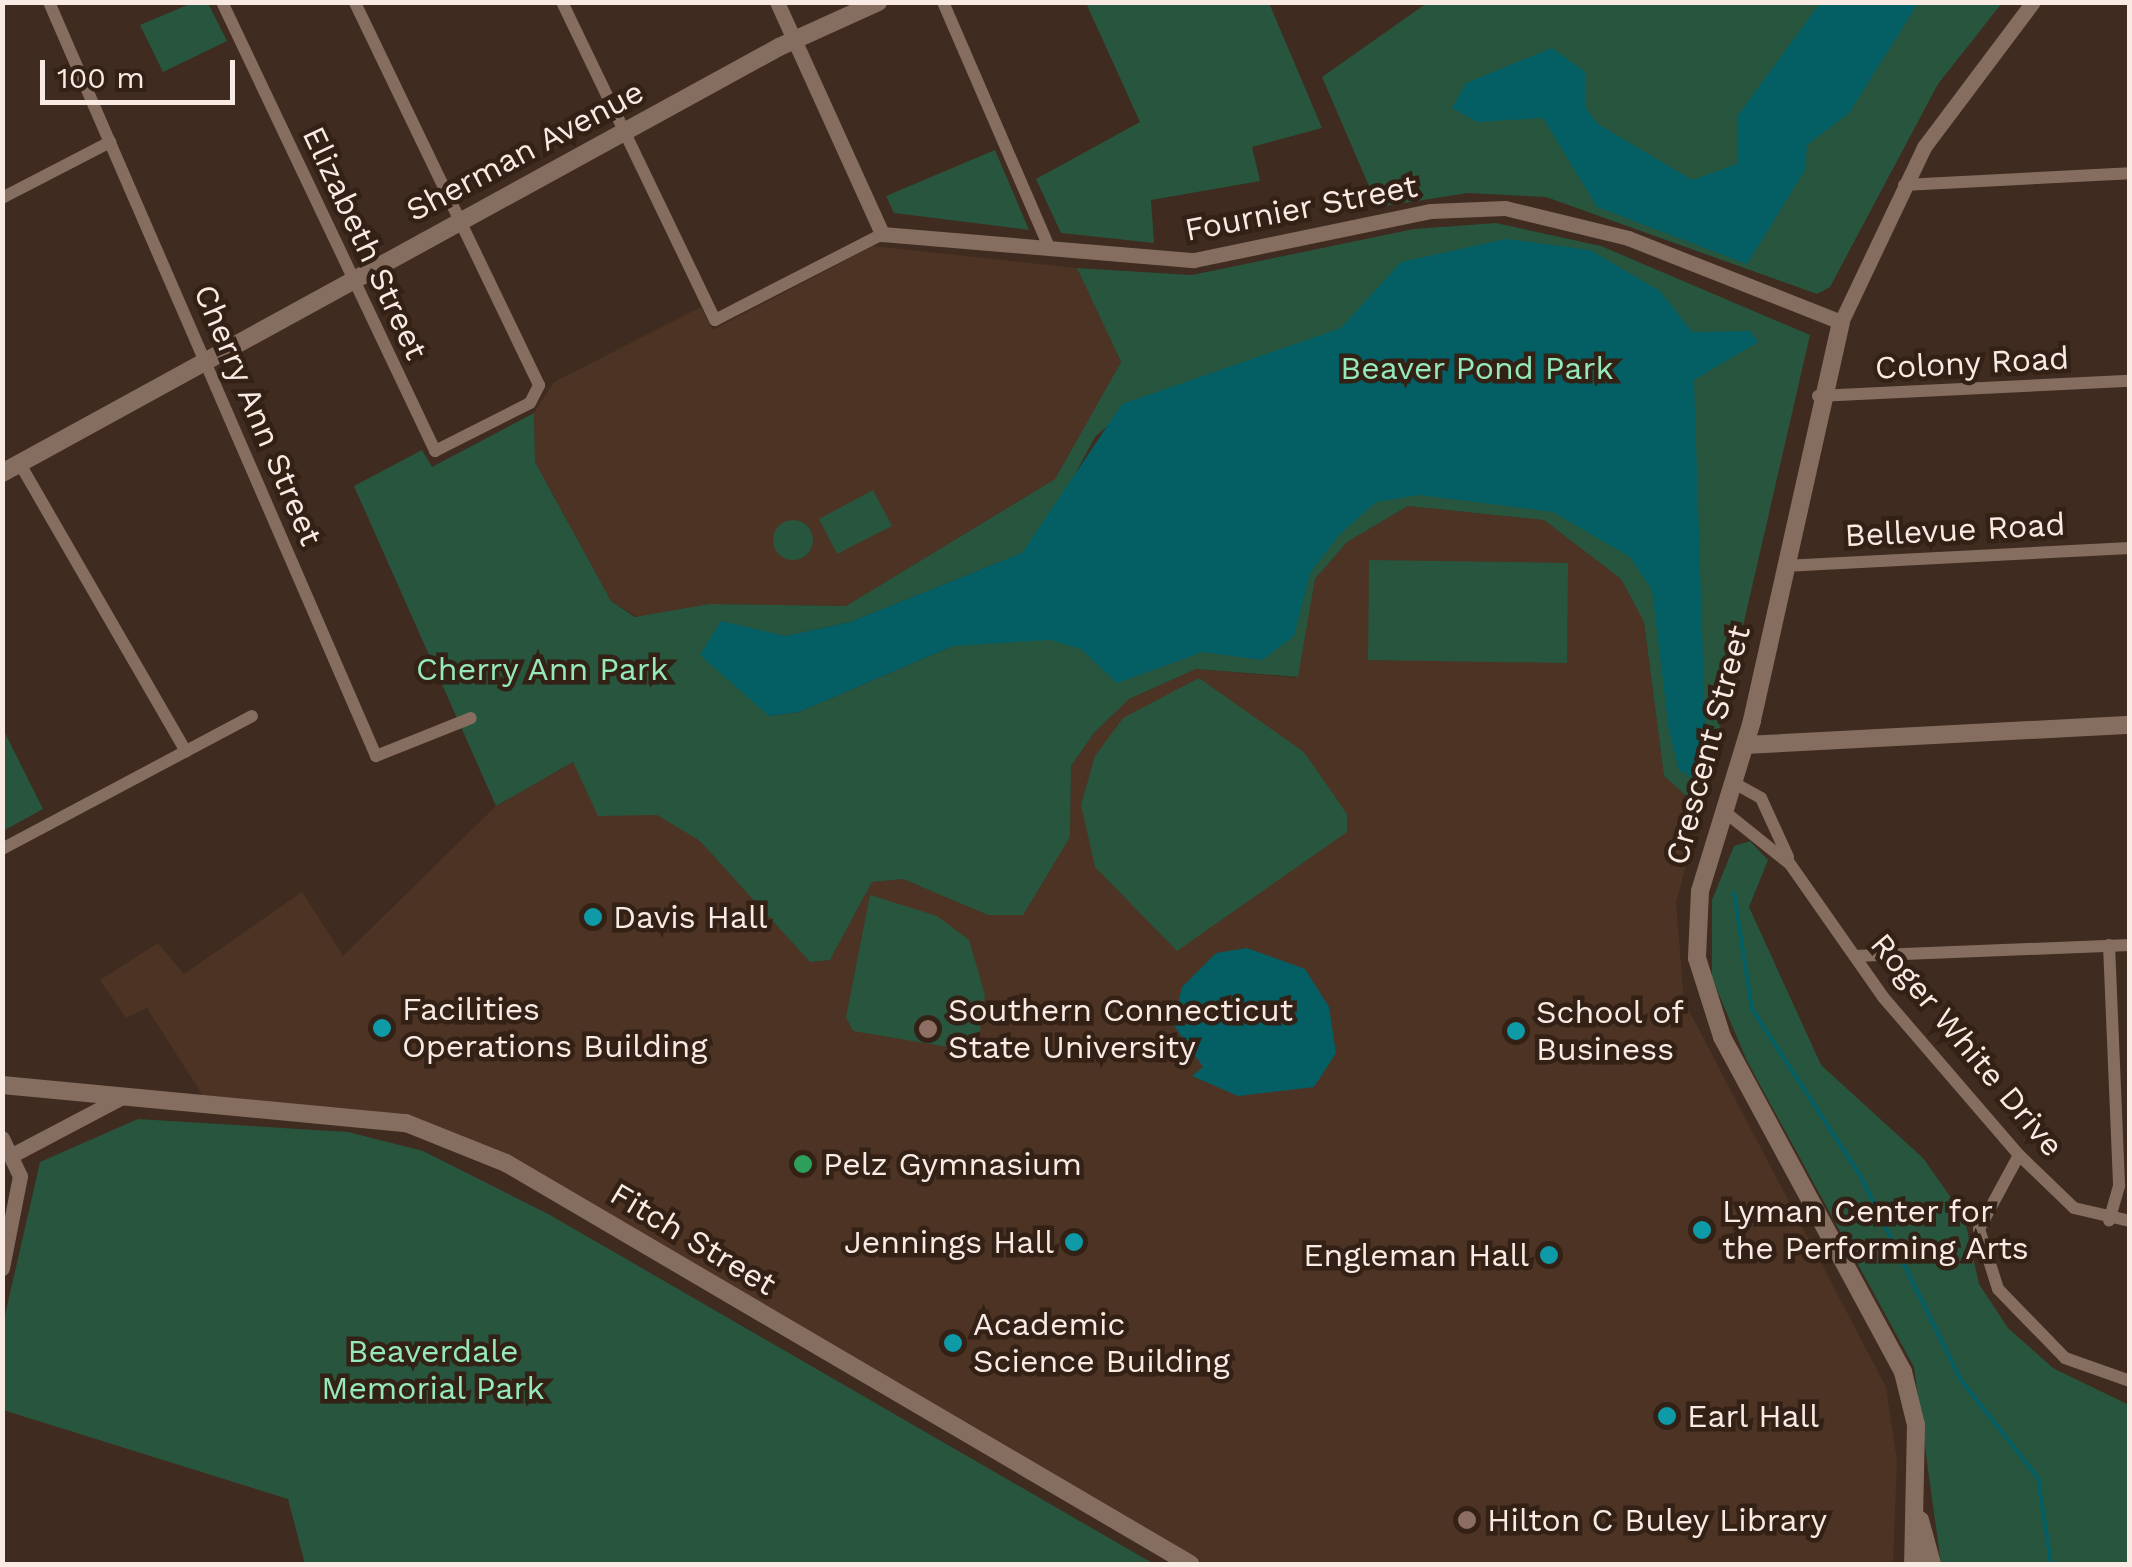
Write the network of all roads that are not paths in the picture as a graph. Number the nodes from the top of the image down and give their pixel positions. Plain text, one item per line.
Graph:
1 (49, 2) edge
2 (222, 2) edge
3 (355, 2) edge
4 (562, 2) edge
5 (776, 2) edge
6 (878, 2) edge
7 (943, 2) edge
8 (2032, 2) edge
9 (793, 40) junction
10 (624, 132) junction
11 (110, 142) junction
12 (2130, 173) edge
13 (1904, 185) junction
14 (2, 198) edge
15 (459, 220) junction
16 (882, 234) junction
17 (1050, 249) junction
18 (352, 280) junction
19 (1840, 322) junction
20 (205, 360) junction
21 (2130, 382) edge
22 (1818, 396) junction
23 (11, 468) edge
24 (2130, 548) edge
25 (1784, 566) junction
26 (252, 716) dead end
27 (471, 718) dead end
28 (2130, 725) edge
29 (1745, 745) junction
30 (186, 752) junction
31 (1734, 783) junction
32 (1725, 812) junction
33 (2, 848) edge
34 (1790, 864) junction
35 (2109, 945) junction
36 (2130, 945) edge
37 (1855, 956) junction
38 (2, 1085) edge
39 (122, 1097) junction
40 (2, 1138) edge
41 (14, 1154) junction
42 (2019, 1155) junction
43 (2110, 1221) junction
44 (2130, 1221) edge
45 (2, 1268) edge
46 (2130, 1381) edge
47 (1919, 1515) junction
48 (1190, 1564) edge
49 (1912, 1564) edge
50 (1932, 1564) edge

1 - 11 street, Cherry Ann Street
2 - 18 street, Elizabeth Street
3 - 15 street
4 - 10 street
5 - 9 street
6 - 9 main road, Sherman Avenue
7 - 17 street
8 - 13 street, Crescent Street
9 - 10 main road, Sherman Avenue
9 - 16 street
10 - 15 main road, Sherman Avenue
10 - 16 street
11 - 14 street
11 - 20 street, Cherry Ann Street
12 - 13 street
13 - 19 street, Crescent Street
15 - 18 main road, Sherman Avenue
15 - 18 street, Elizabeth Street
16 - 17 street, Fournier Street
17 - 19 street, Fournier Street
18 - 20 main road, Sherman Avenue
19 - 22 main road, Crescent Street
20 - 23 main road, Sherman Avenue
20 - 27 street, Cherry Ann Street
21 - 22 street, Colony Road
22 - 25 main road, Crescent Street
23 - 30 street
24 - 25 street, Bellevue Road
25 - 29 main road, Crescent Street
26 - 30 street
28 - 29 main road
29 - 31 main road, Crescent Street
30 - 33 street
31 - 32 main road, Crescent Street
31 - 34 street, Roger White Drive
32 - 34 street, Roger White Drive
32 - 47 main road, Crescent Street
34 - 37 street, Roger White Drive
35 - 36 street
35 - 37 street
35 - 43 street
37 - 42 street, Roger White Drive
38 - 39 main road, Fitch Street
39 - 41 street
39 - 48 main road, Fitch Street
40 - 41 street
41 - 45 street
42 - 43 street, Roger White Drive
42 - 46 street
43 - 44 street, Roger White Drive
47 - 49 main road, Crescent Street
47 - 50 main road, Crescent Street

